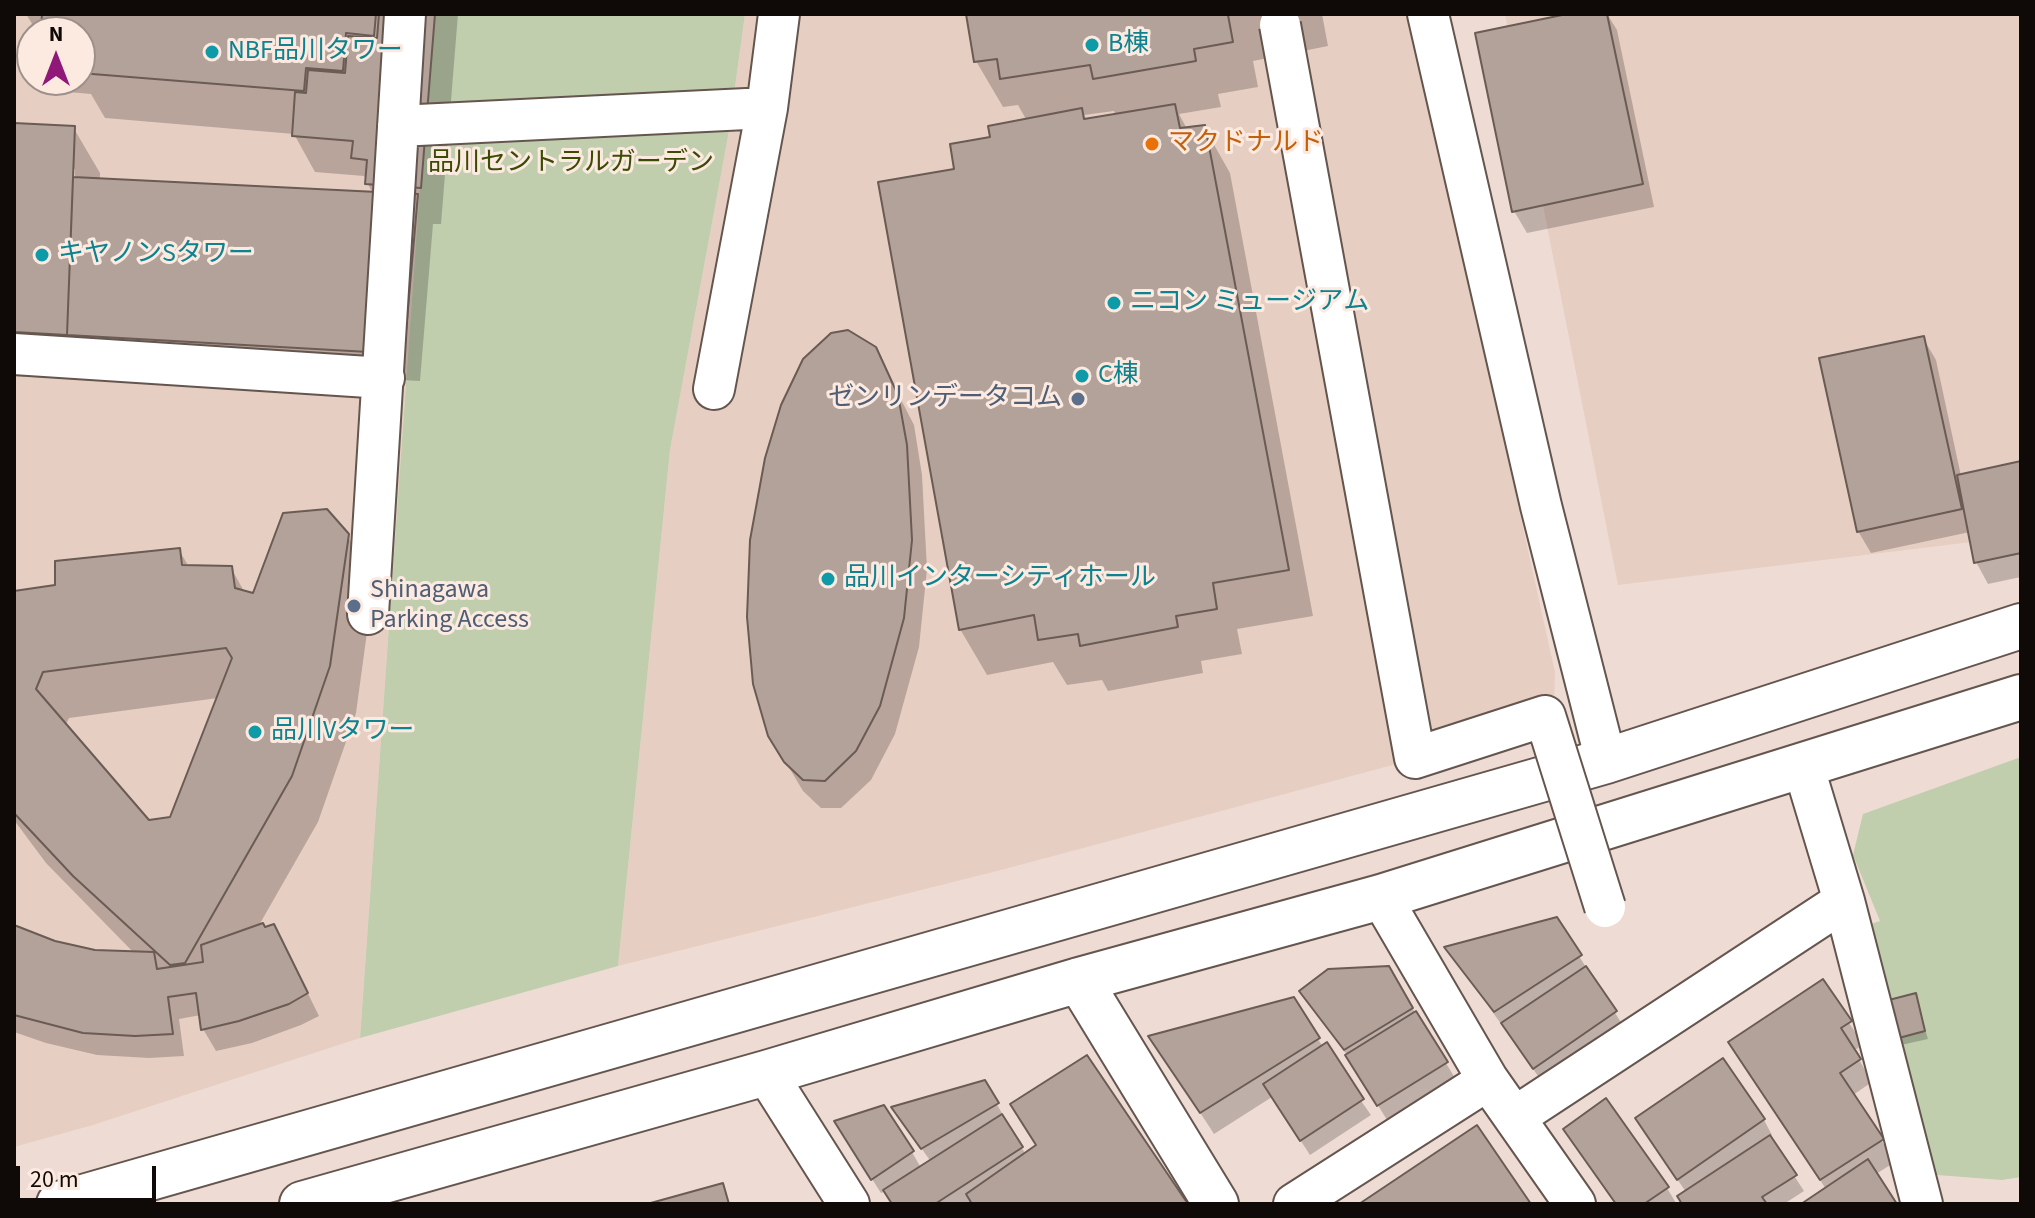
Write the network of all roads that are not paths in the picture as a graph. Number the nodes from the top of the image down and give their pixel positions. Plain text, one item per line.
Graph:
1 (405, 14) edge
2 (779, 14) edge
3 (1428, 14) edge
4 (1280, 25) dead end
5 (767, 108) junction
6 (398, 126) junction
7 (14, 354) edge
8 (384, 378) junction
9 (714, 389) dead end
10 (368, 614) dead end
11 (2021, 626) edge
12 (2021, 697) edge
13 (1606, 761) junction
14 (1803, 765) junction
15 (1381, 897) junction
16 (1844, 901) junction
17 (1605, 907) dead end
18 (1079, 980) junction
19 (766, 1073) junction
20 (1488, 1080) junction
21 (1515, 1117) junction
22 (59, 1204) edge
23 (302, 1204) edge
24 (849, 1204) edge
25 (1216, 1204) edge
26 (1294, 1204) edge
27 (1575, 1204) edge
28 (1922, 1204) edge

1 - 6 street
2 - 5 street
3 - 13 street
4 - 17 street, bridge
5 - 6 street
5 - 9 street
6 - 8 street
7 - 8 street
8 - 10 street
11 - 13 street
12 - 14 street
13 - 22 street
14 - 15 street
14 - 16 street
15 - 18 street
15 - 20 street
16 - 21 street
16 - 28 street
18 - 19 street
18 - 25 street
19 - 23 street
19 - 24 street
20 - 21 street
20 - 26 street
21 - 27 street

